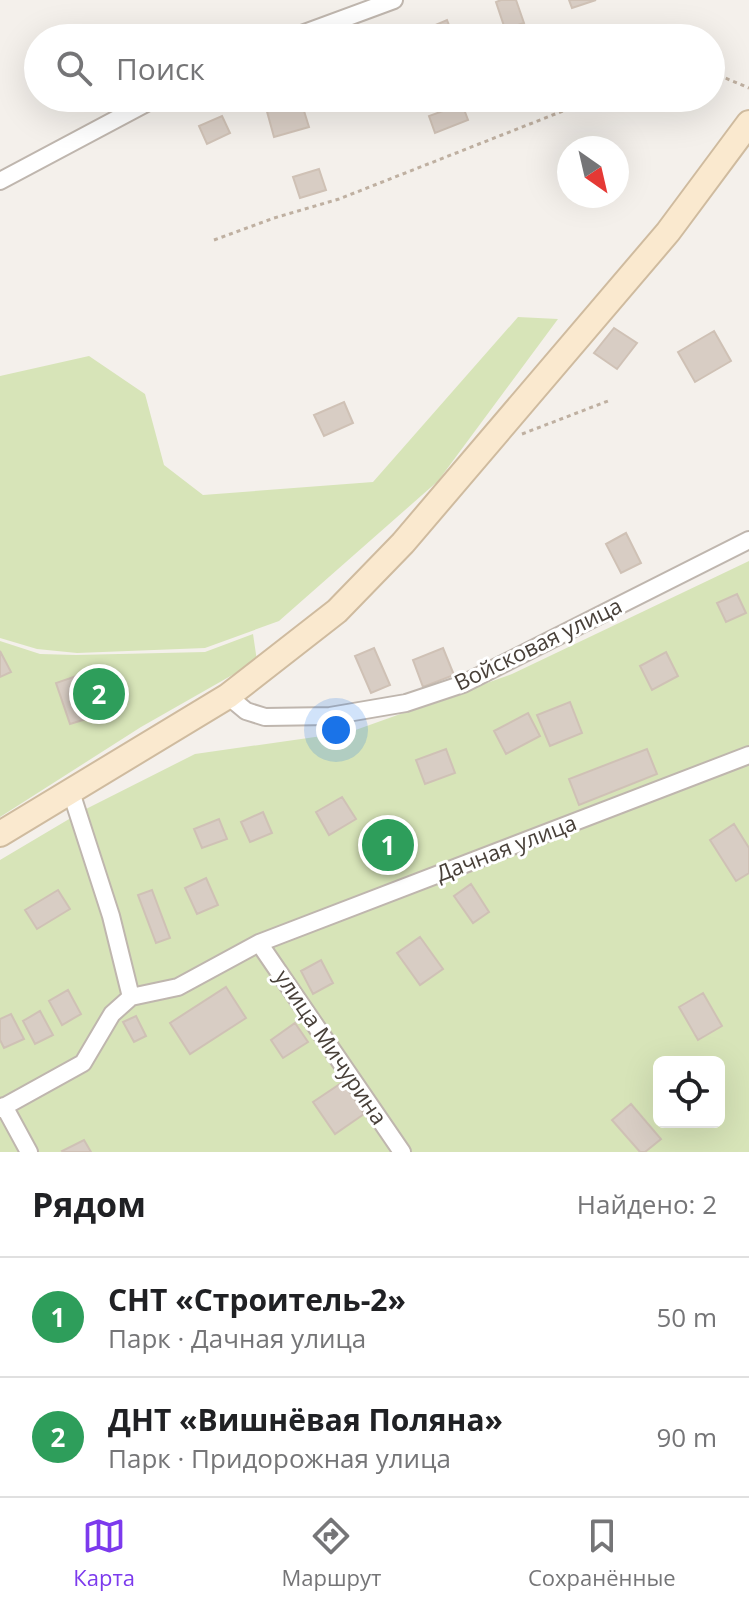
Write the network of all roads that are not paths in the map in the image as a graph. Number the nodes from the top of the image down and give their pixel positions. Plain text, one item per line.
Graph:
1 (394, 0) edge
2 (329, 24) edge
3 (130, 112) edge
4 (749, 123) edge
5 (0, 181) edge
6 (749, 540) edge
7 (228, 696) junction
8 (749, 755) edge
9 (71, 792) junction
10 (0, 834) edge
11 (259, 943) junction
12 (131, 997) junction
13 (2, 1108) edge
14 (29, 1152) edge
15 (402, 1152) edge

1 - 2 street
3 - 5 street
4 - 7 main road
6 - 7 street, Войсковая улица
7 - 9 main road
8 - 11 street, Дачная улица
9 - 10 main road
9 - 12 street
11 - 12 street, Дачная улица
11 - 15 street, улица Мичурина
12 - 13 street
13 - 14 street

